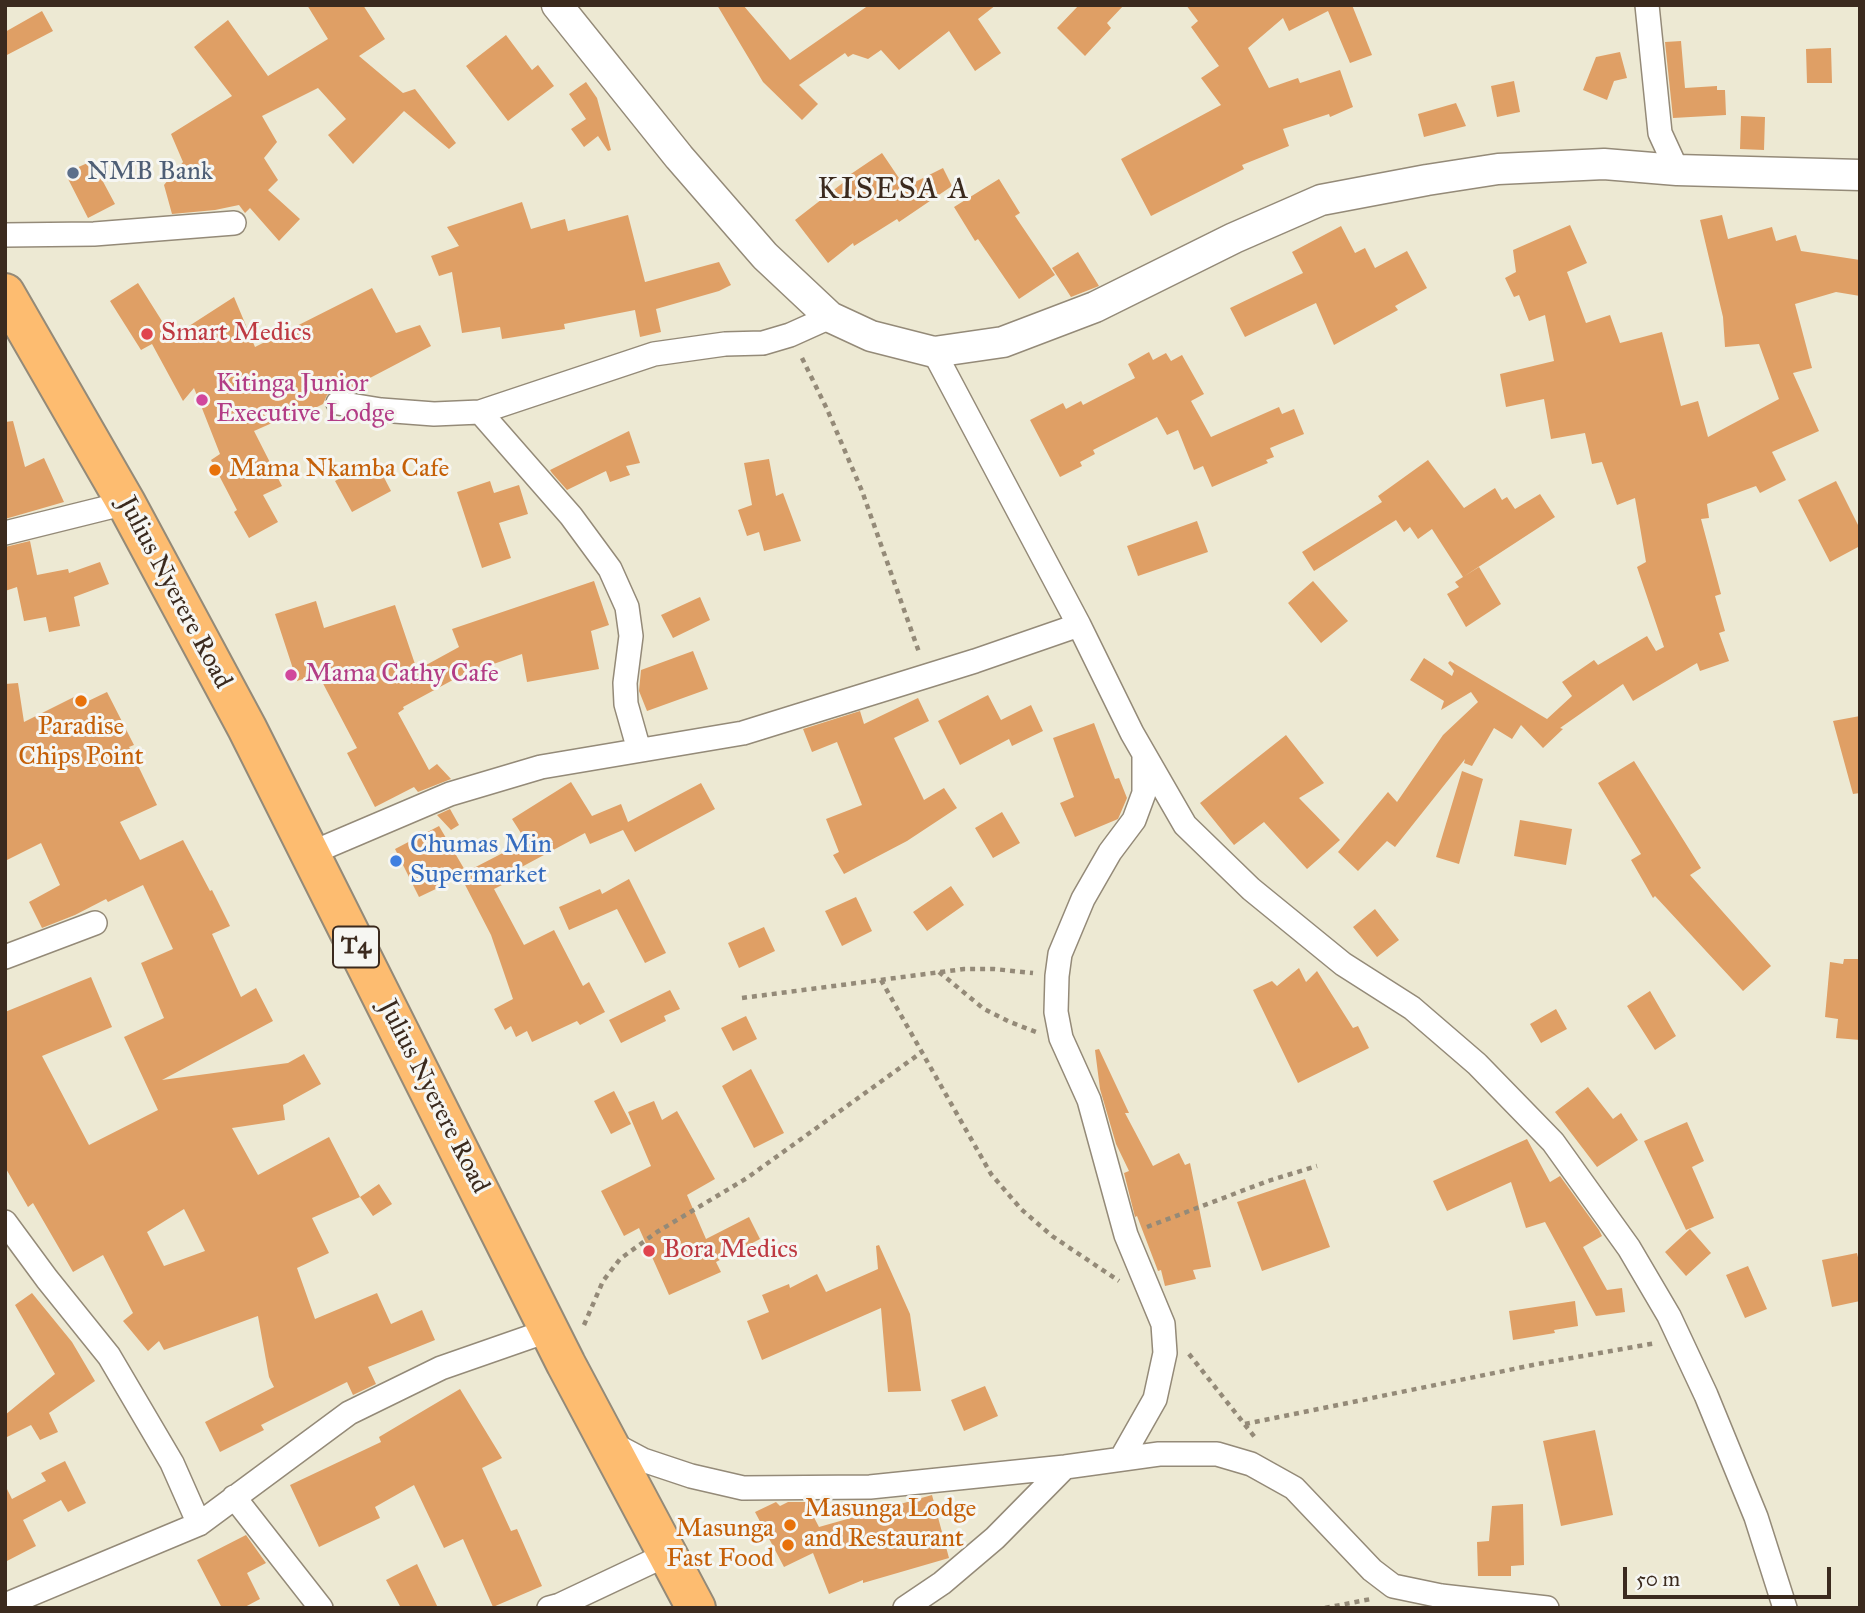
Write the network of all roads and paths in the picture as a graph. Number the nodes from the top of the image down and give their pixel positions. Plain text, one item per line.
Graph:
1 (557, 5) edge
2 (1647, 5) edge
3 (1677, 170) junction
4 (1860, 175) edge
5 (234, 223) dead end
6 (5, 235) edge
7 (5, 293) edge
8 (830, 317) junction
9 (790, 335) junction
10 (934, 352) junction
11 (338, 403) dead end
12 (480, 412) junction
13 (126, 503) junction
14 (5, 533) edge
15 (1079, 625) junction
16 (929, 676) junction
17 (639, 750) junction
18 (1144, 754) junction
19 (309, 854) junction
20 (96, 923) dead end
21 (5, 957) edge
22 (939, 972) junction
23 (1057, 976) junction
24 (881, 980) junction
25 (741, 998) dead end
26 (1061, 1038) junction
27 (922, 1052) junction
28 (1317, 1167) dead end
29 (5, 1222) edge
30 (1126, 1235) junction
31 (1153, 1301) junction
32 (1163, 1324) junction
33 (551, 1330) junction
34 (1680, 1339) junction
35 (566, 1364) junction
36 (1245, 1424) junction
37 (608, 1442) junction
38 (1261, 1446) dead end
39 (1121, 1459) junction
40 (1065, 1467) junction
41 (234, 1497) junction
42 (199, 1524) junction
43 (668, 1554) junction
44 (1393, 1586) junction
45 (5, 1605) edge
46 (321, 1608) edge
47 (549, 1608) edge
48 (696, 1608) edge
49 (905, 1608) edge
50 (1325, 1608) edge
51 (1403, 1608) edge
52 (1547, 1608) edge
53 (1785, 1608) edge

1 - 8 street
2 - 3 street
3 - 4 street
3 - 10 street
5 - 6 street
7 - 13 highway, Julius Nyerere Road / T4
8 - 9 street
8 - 10 street
9 - 12 street
9 - 16 path
10 - 15 street
11 - 12 street
12 - 17 street
13 - 14 street
13 - 19 highway, Julius Nyerere Road / T4
15 - 16 street
15 - 18 street
16 - 17 street
17 - 19 street
18 - 23 street
18 - 34 street
19 - 33 highway, Julius Nyerere Road / T4
20 - 21 street
22 - 23 path
22 - 24 path
22 - 26 path
23 - 26 street
24 - 25 path
24 - 27 path
26 - 30 street
27 - 31 path
27 - 35 path
28 - 30 path
29 - 42 street
30 - 31 street
31 - 32 street
32 - 36 path
32 - 39 street
33 - 35 highway, Julius Nyerere Road / T4
33 - 41 street
34 - 36 path
34 - 53 street
35 - 37 highway, Julius Nyerere Road / T4
36 - 38 path
37 - 40 street
37 - 43 highway, Julius Nyerere Road / T4
39 - 40 street
39 - 44 street
40 - 49 street
41 - 42 street
41 - 46 street
42 - 45 street
43 - 47 street
43 - 48 highway, Julius Nyerere Road / T4
44 - 50 path
44 - 51 street
44 - 52 street

